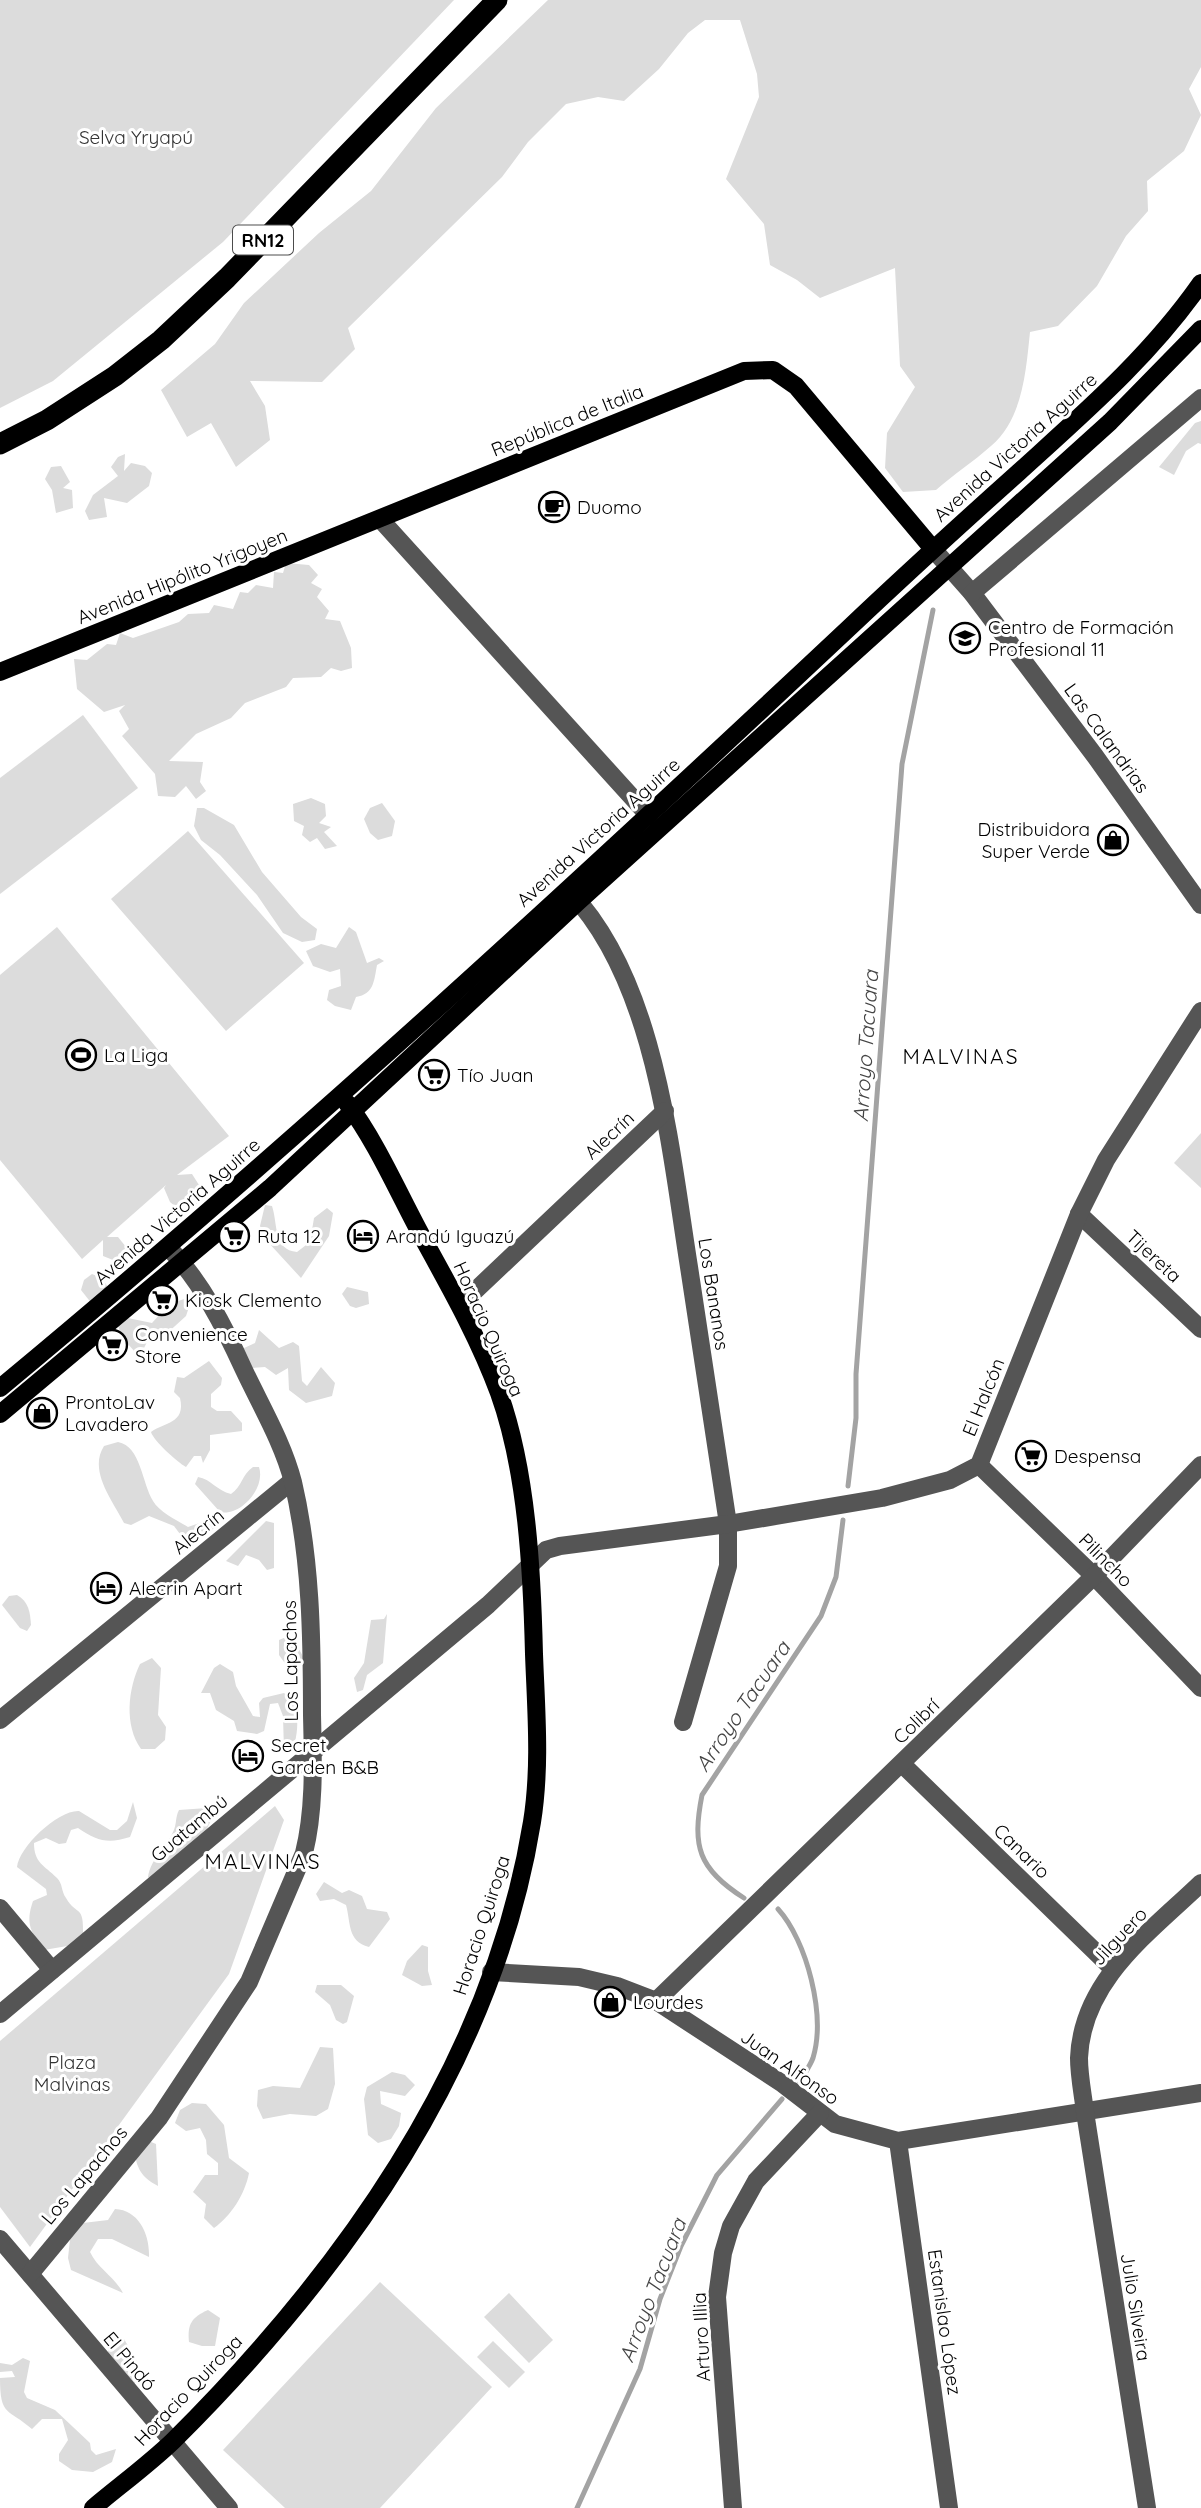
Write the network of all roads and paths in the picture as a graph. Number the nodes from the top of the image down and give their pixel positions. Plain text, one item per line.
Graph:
1 (496, 0) edge
2 (1201, 283) edge
3 (1201, 329) edge
4 (1201, 398) edge
5 (0, 443) edge
6 (380, 519) junction
7 (933, 549) junction
8 (949, 565) junction
9 (972, 593) junction
10 (0, 672) edge
11 (649, 816) junction
12 (573, 895) junction
13 (1201, 905) edge
14 (1201, 1011) edge
15 (340, 1094) junction
16 (354, 1111) junction
17 (665, 1111) junction
18 (1079, 1214) junction
19 (169, 1248) junction
20 (182, 1262) junction
21 (460, 1305) junction
22 (1201, 1329) edge
23 (0, 1388) edge
24 (0, 1414) edge
25 (979, 1465) junction
26 (1201, 1465) edge
27 (292, 1481) junction
28 (728, 1524) junction
29 (531, 1563) junction
30 (1094, 1576) junction
31 (1201, 1688) edge
32 (0, 1720) edge
33 (683, 1722) dead end
34 (313, 1752) junction
35 (902, 1764) junction
36 (1201, 1883) edge
37 (0, 1908) edge
38 (1112, 1968) junction
39 (52, 1970) junction
40 (491, 1972) junction
41 (656, 2001) junction
42 (0, 2014) edge
43 (1201, 2093) edge
44 (1085, 2112) junction
45 (820, 2113) junction
46 (898, 2141) junction
47 (0, 2239) edge
48 (30, 2274) junction
49 (171, 2442) junction
50 (93, 2508) edge
51 (229, 2508) edge
52 (733, 2508) edge
53 (949, 2508) edge
54 (1147, 2508) edge

1 - 5 highway, RN12
2 - 7 main road, Avenida Victoria Aguirre
3 - 8 main road, Avenida Victoria Aguirre
4 - 9 street
6 - 7 main road, República de Italia
6 - 10 main road, Avenida Hipólito Yrigoyen
6 - 11 street
7 - 8 street, Las Calandrias
7 - 11 main road, Avenida Victoria Aguirre
8 - 9 street, Las Calandrias
8 - 12 main road, Avenida Victoria Aguirre
9 - 13 street, Las Calandrias
11 - 12 main road, Avenida Victoria Aguirre
12 - 15 main road, Avenida Victoria Aguirre
12 - 16 main road, Avenida Victoria Aguirre
12 - 17 street, Los Bananos
14 - 18 street, El Halcón
15 - 16 main road, Horacio Quiroga
15 - 19 main road, Avenida Victoria Aguirre
16 - 20 main road, Avenida Victoria Aguirre
16 - 21 main road, Horacio Quiroga
17 - 21 street, Alecrín
17 - 28 street, Los Bananos
18 - 22 street, Tijereta
18 - 25 street, El Halcón
19 - 20 street, Los Lapachos
19 - 23 main road, Avenida Victoria Aguirre
20 - 24 main road, Avenida Victoria Aguirre
20 - 27 street, Los Lapachos
21 - 29 main road, Horacio Quiroga
25 - 28 street, El Halcón
25 - 30 street, Pilincho
26 - 30 street, Colibrí
27 - 32 street, Alecrín
27 - 34 street, Los Lapachos
28 - 29 street, El Halcón
28 - 33 street, Los Bananos
29 - 34 street, Guatambú
29 - 40 main road, Horacio Quiroga
30 - 31 street, Pilincho
30 - 35 street, Colibrí
34 - 39 street, Guatambú
34 - 48 street, Los Lapachos
35 - 38 street, Canario
35 - 41 street, Colibrí
36 - 38 street, Jilguero
37 - 39 street
38 - 44 street, Jilguero
39 - 42 street, Guatambú
40 - 41 street, Juan Alfonso
40 - 49 main road, Horacio Quiroga
41 - 45 street, Juan Alfonso
43 - 44 street, Juan Alfonso
44 - 46 street, Juan Alfonso
44 - 54 street, Julio Silveira
45 - 46 street, Juan Alfonso
45 - 52 street, Arturo Illia
46 - 53 street, Estanislao López
47 - 48 street, El Pindó
48 - 49 street, El Pindó
49 - 50 main road, Horacio Quiroga
49 - 51 street, El Pindó

